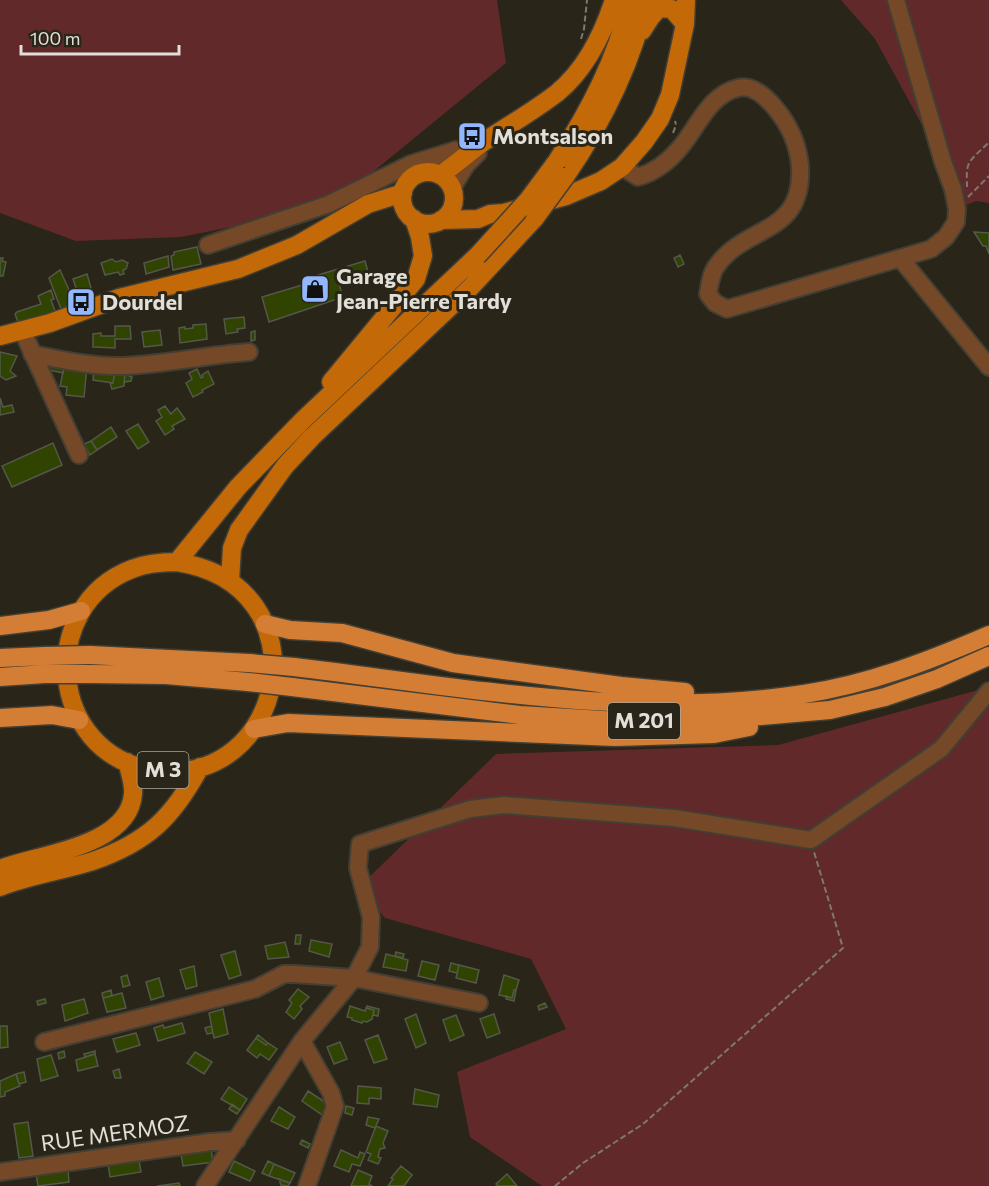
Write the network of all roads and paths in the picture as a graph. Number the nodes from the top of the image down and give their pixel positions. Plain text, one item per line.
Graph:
1 (587, 0) edge
2 (614, 0) edge
3 (630, 0) edge
4 (686, 0) edge
5 (897, 0) edge
6 (658, 3) edge
7 (685, 24) junction
8 (579, 46) dead end
9 (567, 82) junction
10 (674, 118) dead end
11 (673, 135) dead end
12 (989, 142) edge
13 (468, 154) junction
14 (622, 167) junction
15 (561, 169) junction
16 (440, 175) junction
17 (989, 176) edge
18 (453, 193) junction
19 (403, 194) junction
20 (357, 211) junction
21 (490, 214) junction
22 (411, 216) junction
23 (441, 220) junction
24 (208, 245) dead end
25 (900, 258) junction
26 (22, 330) junction
27 (0, 336) edge
28 (249, 352) dead end
29 (32, 354) junction
30 (989, 367) edge
31 (303, 420) junction
32 (80, 455) dead end
33 (177, 562) junction
34 (230, 581) junction
35 (81, 611) junction
36 (266, 624) junction
37 (0, 626) edge
38 (989, 635) edge
39 (989, 656) edge
40 (0, 658) edge
41 (45, 665) junction
42 (907, 669) junction
43 (0, 677) edge
44 (989, 692) edge
45 (830, 710) junction
46 (0, 718) edge
47 (80, 720) junction
48 (254, 729) junction
49 (127, 762) junction
50 (200, 767) junction
51 (811, 840) junction
52 (0, 869) edge
53 (0, 887) edge
54 (354, 978) junction
55 (479, 1003) dead end
56 (302, 1041) junction
57 (44, 1042) dead end
58 (237, 1140) junction
59 (0, 1172) edge
60 (205, 1186) edge
61 (307, 1186) edge
62 (555, 1186) edge

1 - 8 path
2 - 9 main road
3 - 15 main road
4 - 7 main road
5 - 25 street
6 - 7 main road
6 - 15 main road
7 - 14 main road
9 - 13 main road
9 - 18 street
10 - 11 path
12 - 17 path
13 - 16 main road
13 - 24 street
14 - 21 main road
14 - 25 street
15 - 31 main road, bridge
15 - 34 main road, bridge
16 - 18 main road
16 - 19 main road
18 - 21 main road
18 - 23 main road
19 - 20 main road
19 - 22 main road
20 - 22 main road
20 - 26 main road
21 - 23 main road
22 - 23 main road
22 - 31 main road
25 - 30 street
26 - 27 main road
26 - 29 street
28 - 29 street
29 - 32 street
31 - 33 main road
33 - 34 main road, M 3
33 - 35 main road, M 3
34 - 36 main road, M 3
35 - 37 highway
35 - 47 main road, M 3
36 - 42 highway
36 - 48 main road, M 3
38 - 42 highway, M 201
39 - 45 highway, M 201
40 - 41 highway, M 201
41 - 42 highway, M 201, bridge
41 - 43 highway, M 201
41 - 45 highway, M 201, bridge
44 - 51 street
45 - 48 highway
46 - 47 highway
47 - 49 main road, M 3
48 - 50 main road, M 3
49 - 50 main road, M 3
49 - 52 main road, M 3
50 - 53 main road, M 3
51 - 54 street
51 - 62 path
54 - 55 street
54 - 56 street
54 - 57 street
56 - 58 street
56 - 61 street
58 - 59 street, RUE MERMOZ
58 - 60 street

